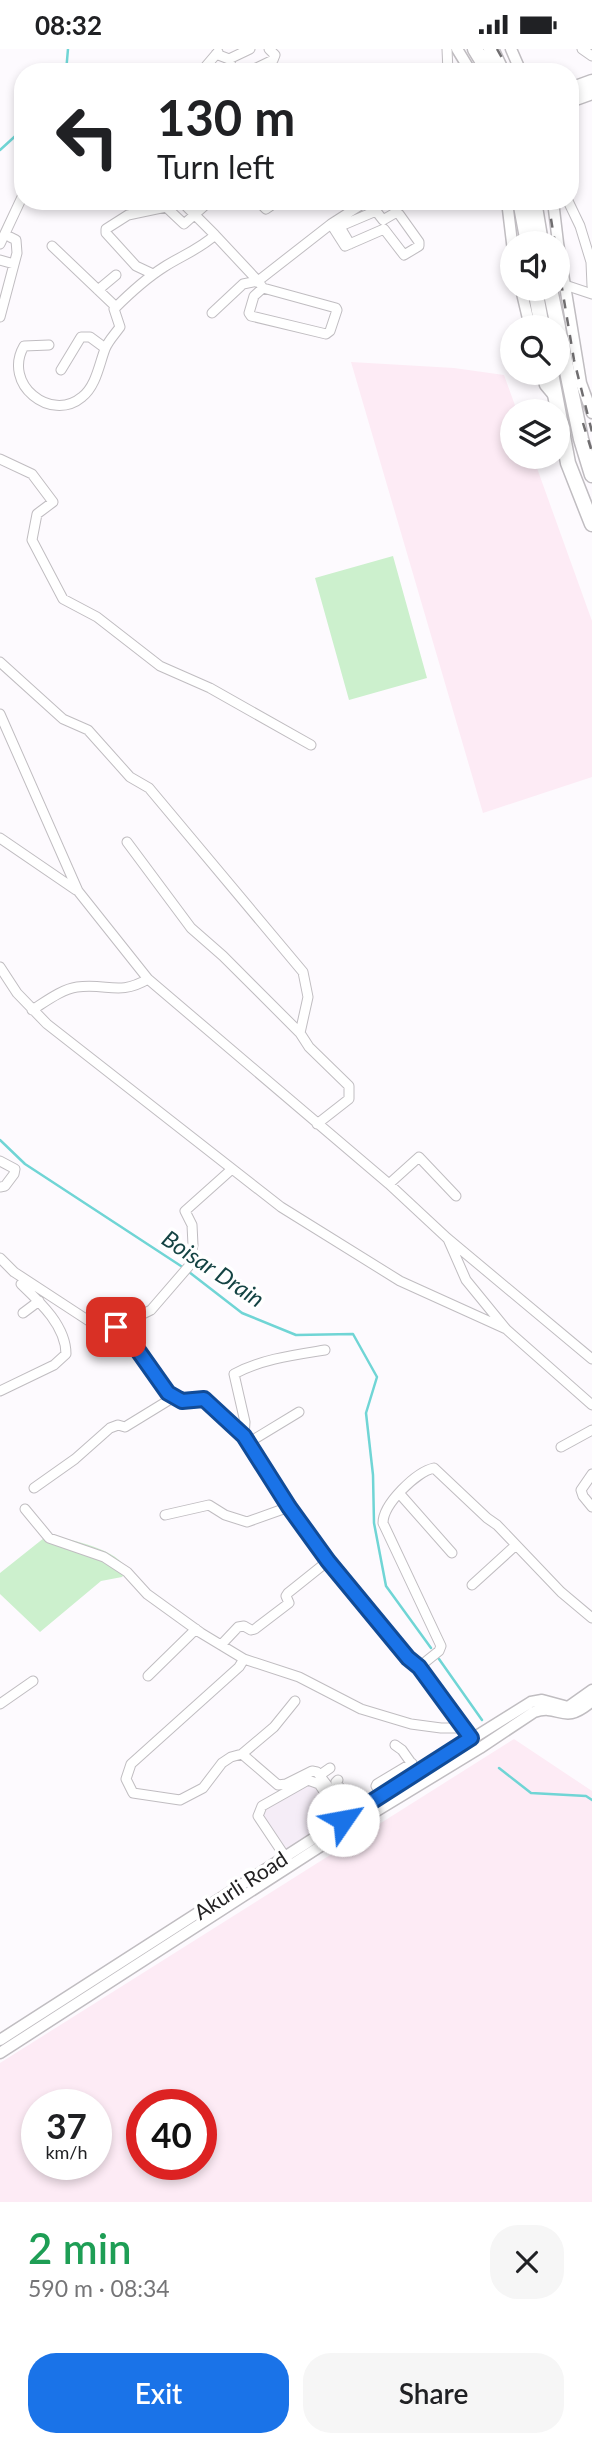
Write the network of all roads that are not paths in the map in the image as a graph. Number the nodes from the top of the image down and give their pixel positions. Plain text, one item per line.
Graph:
1 (250, 49) edge
2 (268, 49) edge
3 (582, 49) edge
4 (218, 52) edge
5 (592, 57) edge
6 (229, 59) junction
7 (230, 63) edge
8 (267, 63) edge
9 (16, 210) edge
10 (147, 210) edge
11 (174, 210) edge
12 (190, 210) edge
13 (200, 210) edge
14 (353, 210) edge
15 (508, 210) edge
16 (522, 210) edge
17 (536, 210) edge
18 (554, 210) edge
19 (572, 210) edge
20 (195, 215) junction
21 (331, 224) junction
22 (511, 231) edge
23 (525, 231) edge
24 (539, 231) edge
25 (557, 231) edge
26 (215, 235) junction
27 (10, 237) dead end
28 (0, 244) edge
29 (350, 244) junction
30 (52, 246) dead end
31 (0, 260) edge
32 (15, 264) junction
33 (153, 274) junction
34 (116, 275) dead end
35 (261, 284) junction
36 (592, 286) edge
37 (570, 287) edge
38 (98, 290) junction
39 (592, 295) edge
40 (568, 301) edge
41 (116, 307) junction
42 (212, 313) dead end
43 (0, 317) edge
44 (49, 345) dead end
45 (105, 348) junction
46 (570, 358) edge
47 (61, 370) dead end
48 (545, 385) edge
49 (583, 389) edge
50 (556, 399) edge
51 (592, 413) edge
52 (0, 459) edge
53 (570, 468) edge
54 (592, 475) edge
55 (592, 524) edge
56 (0, 662) edge
57 (0, 714) edge
58 (312, 745) dead end
59 (0, 838) edge
60 (127, 842) dead end
61 (78, 891) junction
62 (0, 967) edge
63 (148, 979) junction
64 (32, 1010) junction
65 (300, 1033) junction
66 (317, 1124) junction
67 (0, 1161) edge
68 (232, 1169) junction
69 (389, 1184) junction
70 (0, 1187) edge
71 (456, 1196) dead end
72 (447, 1238) junction
73 (0, 1258) edge
74 (21, 1284) dead end
75 (39, 1301) junction
76 (23, 1313) dead end
77 (116, 1327) junction
78 (506, 1329) junction
79 (324, 1350) dead end
80 (592, 1359) edge
81 (0, 1391) edge
82 (174, 1397) junction
83 (592, 1405) edge
84 (299, 1412) dead end
85 (592, 1430) edge
86 (246, 1440) junction
87 (561, 1447) dead end
88 (592, 1474) edge
89 (34, 1488) dead end
90 (399, 1493) junction
91 (289, 1507) junction
92 (592, 1507) edge
93 (25, 1509) dead end
94 (165, 1515) dead end
95 (516, 1545) junction
96 (452, 1553) dead end
97 (328, 1561) junction
98 (472, 1585) dead end
99 (592, 1618) edge
100 (196, 1629) junction
101 (221, 1645) junction
102 (244, 1659) junction
103 (419, 1667) junction
104 (148, 1676) dead end
105 (33, 1681) dead end
106 (592, 1690) edge
107 (295, 1701) dead end
108 (592, 1701) edge
109 (0, 1704) edge
110 (464, 1728) junction
111 (474, 1737) junction
112 (395, 1745) dead end
113 (477, 1753) junction
114 (242, 1754) junction
115 (330, 1768) dead end
116 (421, 1770) junction
117 (320, 1775) junction
118 (338, 1780) dead end
119 (334, 1792) junction
120 (350, 1819) junction
121 (288, 1861) junction
122 (29, 2028) junction
123 (0, 2040) edge
124 (0, 2053) edge

1 - 6 street
2 - 8 street
3 - 5 street
4 - 6 street
6 - 7 street
9 - 28 street
10 - 33 street
11 - 20 street
12 - 20 street
13 - 20 street
14 - 21 street
15 - 22 street
16 - 23 highway
17 - 24 highway
18 - 25 street
19 - 36 street
20 - 26 street
21 - 29 street
21 - 35 street
26 - 33 street
26 - 35 street
27 - 32 street
29 - 29 street
30 - 38 street
31 - 32 street
32 - 43 street
33 - 41 street
34 - 38 street
35 - 35 street
35 - 42 street
37 - 39 street
38 - 41 street
40 - 49 street
41 - 45 street
44 - 45 street
45 - 47 street
46 - 49 highway
48 - 50 street
49 - 51 street
49 - 54 highway
52 - 58 street
53 - 55 highway
56 - 65 street
57 - 61 street
59 - 61 street
60 - 65 street
61 - 63 street
62 - 64 street
63 - 64 street
63 - 66 street
64 - 68 street
65 - 66 street
66 - 69 street
67 - 70 street
68 - 77 street
68 - 78 street
69 - 71 street
69 - 72 street
72 - 78 street
72 - 80 street
73 - 77 street
74 - 75 street
75 - 76 street
75 - 81 street
77 - 82 street
78 - 83 street
79 - 86 street
82 - 86 street
82 - 89 street
84 - 86 street
85 - 87 street
86 - 91 street
88 - 92 street
90 - 95 street
90 - 96 street
90 - 103 street
91 - 94 street
91 - 97 street
93 - 100 street
95 - 98 street
95 - 99 street
97 - 101 street
97 - 103 street
100 - 101 street
100 - 104 street
101 - 102 street
102 - 110 street
102 - 114 street
103 - 110 street
105 - 109 street
106 - 111 street, Akurli Road
107 - 114 street
108 - 113 street, Akurli Road
110 - 111 street
111 - 113 street
111 - 116 street, Akurli Road
112 - 116 street
113 - 116 street, Akurli Road
114 - 117 street
115 - 117 street
116 - 120 street, Akurli Road
116 - 120 street, Akurli Road
117 - 119 street
118 - 119 street
119 - 120 street
120 - 121 street, Akurli Road
120 - 121 street
121 - 122 street, Akurli Road
122 - 123 street, Akurli Road
122 - 124 street, Akurli Road

